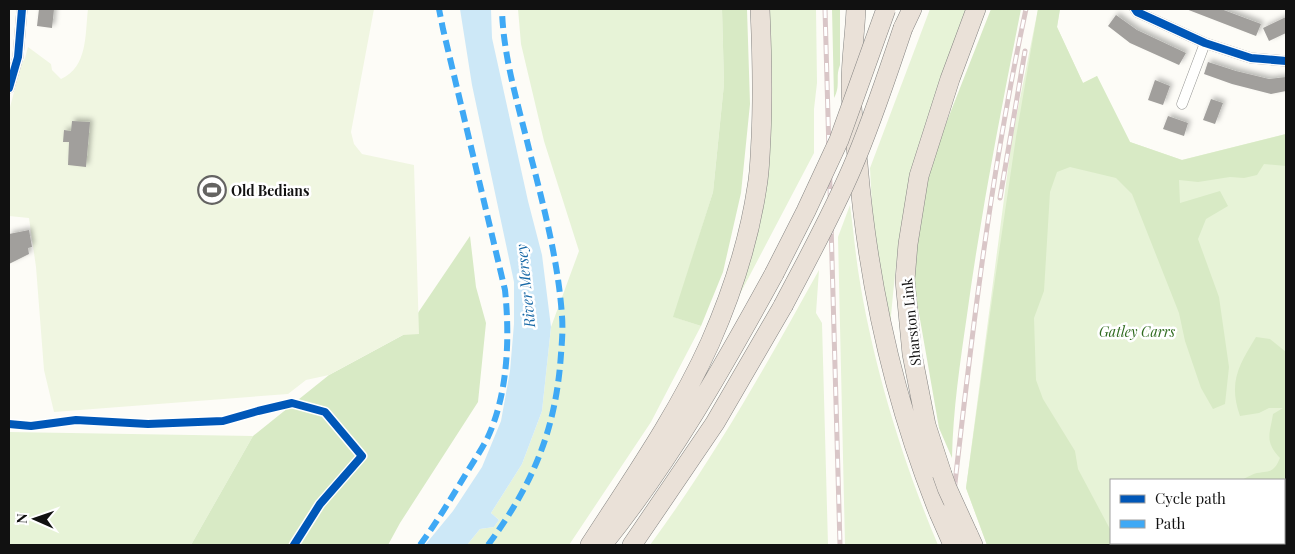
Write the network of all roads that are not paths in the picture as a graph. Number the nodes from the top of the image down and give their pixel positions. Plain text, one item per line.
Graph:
1 (22, 9) edge
2 (760, 9) edge
3 (856, 9) edge
4 (886, 9) edge
5 (911, 9) edge
6 (976, 9) edge
7 (1135, 9) edge
8 (1205, 43) junction
9 (1286, 61) edge
10 (9, 88) edge
11 (1182, 104) dead end
12 (965, 541) edge
13 (590, 545) edge
14 (602, 545) edge
15 (632, 545) edge

1 - 10 street
2 - 13 highway
3 - 12 highway, Sharston Link, bridge
4 - 14 highway, bridge
5 - 15 highway, bridge
6 - 12 highway, Sharston Link, bridge
7 - 8 street
8 - 9 street
8 - 11 street

